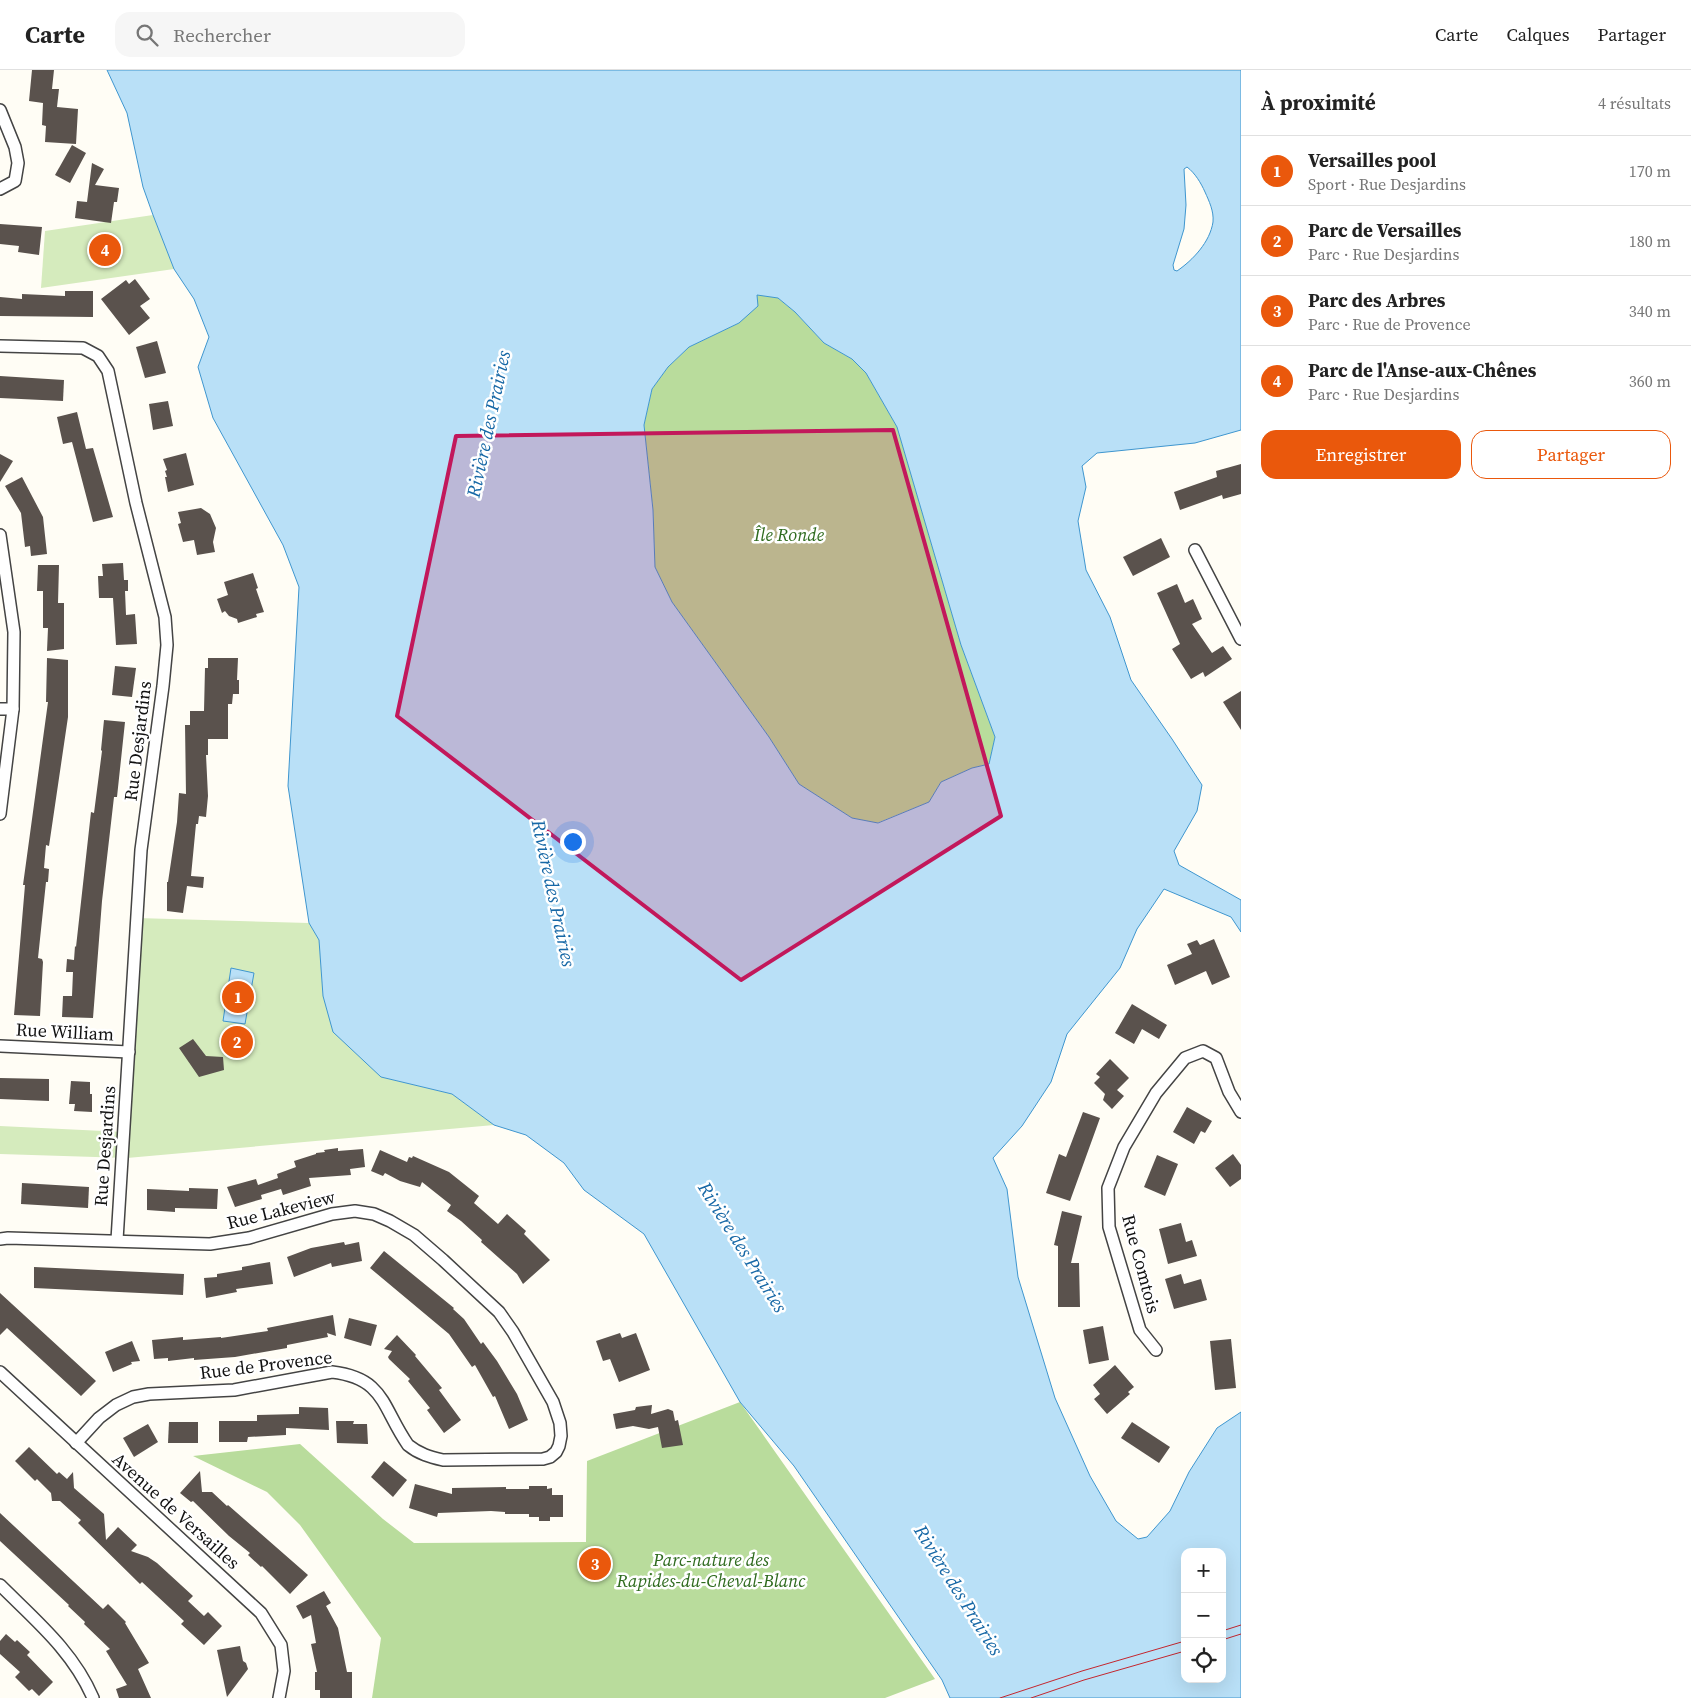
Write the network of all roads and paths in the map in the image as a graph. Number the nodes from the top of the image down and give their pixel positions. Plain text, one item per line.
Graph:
1 (0, 110) edge
2 (0, 189) edge
3 (0, 346) edge
4 (0, 535) edge
5 (1195, 550) dead end
6 (1241, 639) edge
7 (13, 708) junction
8 (0, 709) edge
9 (0, 814) edge
10 (0, 1046) edge
11 (129, 1052) junction
12 (1241, 1112) edge
13 (0, 1239) edge
14 (117, 1240) junction
15 (1156, 1350) dead end
16 (0, 1372) edge
17 (76, 1444) junction
18 (556, 1452) joint
19 (0, 1585) edge
20 (93, 1698) edge
21 (280, 1698) edge

1 - 2 street
3 - 11 street, Rue Desjardins
4 - 7 street
5 - 6 street
7 - 8 street
7 - 9 street
10 - 11 street, Rue William
11 - 14 street, Rue Desjardins
12 - 15 street, Rue Comtois
13 - 14 street, Rue Lakeview
14 - 18 street, Rue Lakeview
16 - 17 street, Avenue de Versailles
17 - 18 street, Rue de Provence
17 - 21 street, Avenue de Versailles
19 - 20 street

